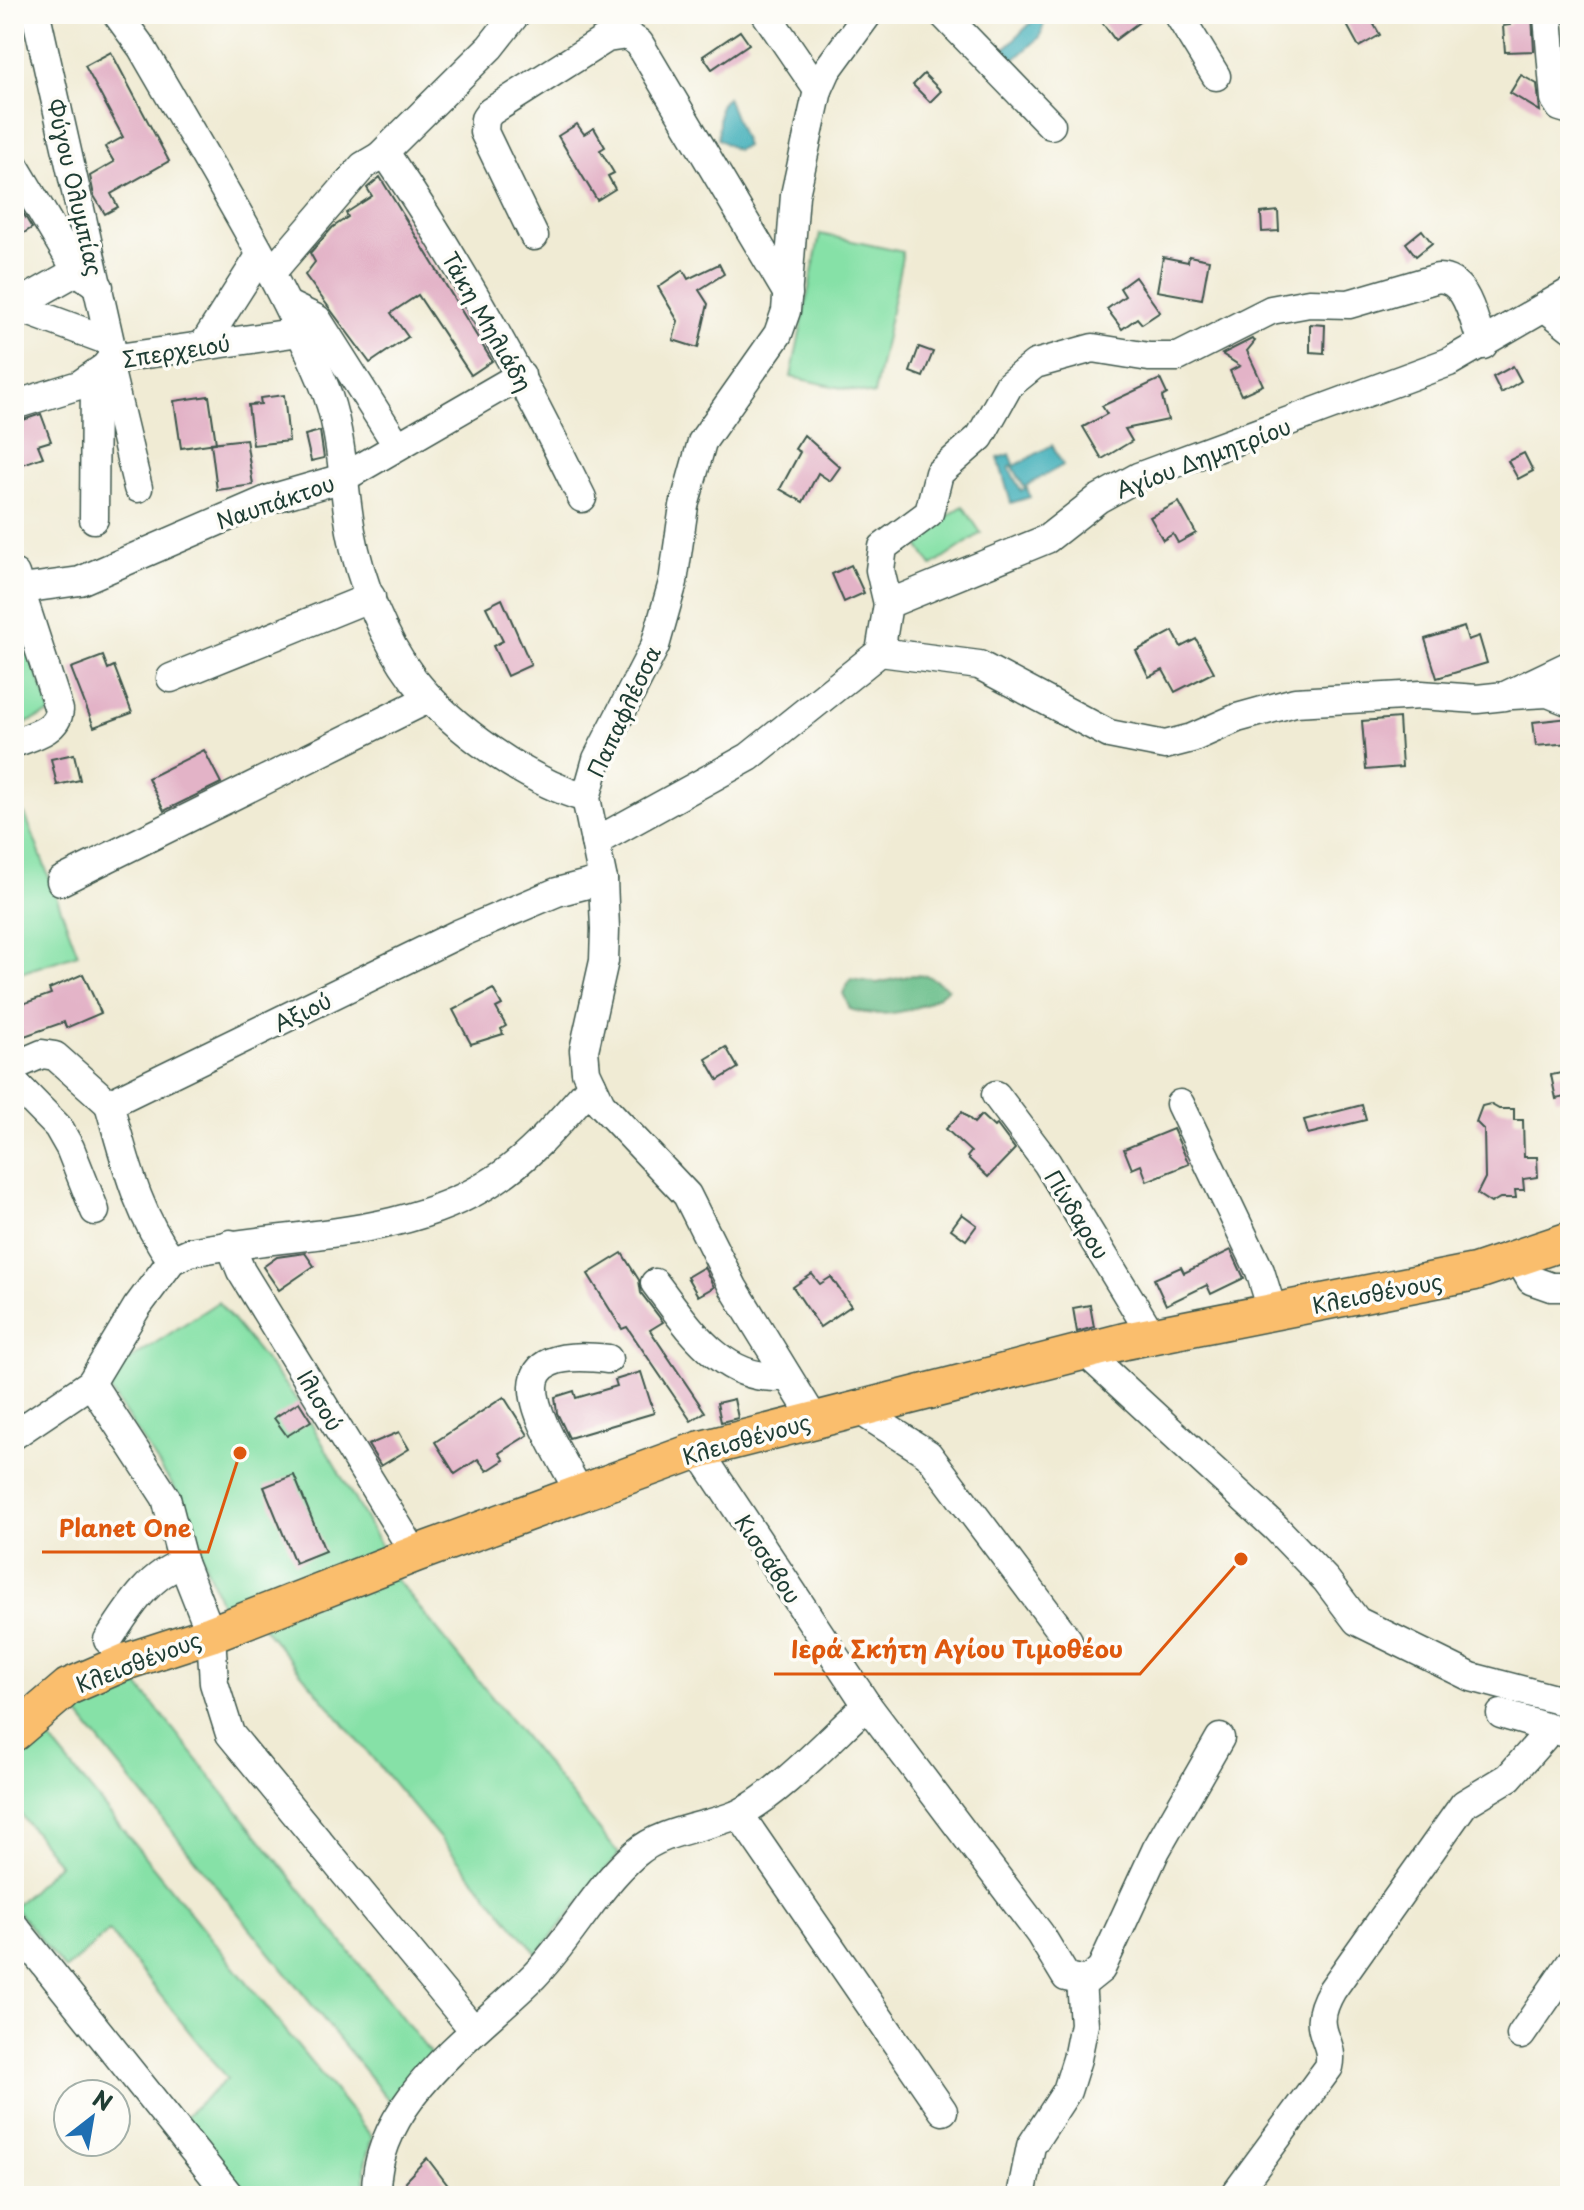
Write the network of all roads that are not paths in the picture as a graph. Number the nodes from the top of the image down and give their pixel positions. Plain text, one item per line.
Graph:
1 (36, 14) edge
2 (117, 14) edge
3 (516, 14) edge
4 (766, 14) edge
5 (868, 14) edge
6 (943, 14) edge
7 (1178, 14) edge
8 (1548, 17) dead end
9 (1216, 76) dead end
10 (818, 90) junction
11 (1570, 110) edge
12 (1051, 125) dead end
13 (380, 156) junction
14 (14, 165) edge
15 (534, 236) dead end
16 (266, 264) junction
17 (88, 279) junction
18 (1570, 292) edge
19 (788, 294) junction
20 (288, 305) junction
21 (14, 306) edge
22 (1546, 308) junction
23 (1570, 327) edge
24 (300, 332) junction
25 (204, 344) junction
26 (1483, 345) junction
27 (107, 360) junction
28 (521, 375) junction
29 (14, 405) edge
30 (397, 445) junction
31 (343, 478) junction
32 (138, 488) dead end
33 (582, 498) dead end
34 (94, 519) dead end
35 (16, 583) edge
36 (371, 597) junction
37 (888, 604) junction
38 (880, 652) junction
39 (1570, 665) edge
40 (171, 678) dead end
41 (1505, 696) junction
42 (430, 698) junction
43 (1570, 702) edge
44 (14, 743) edge
45 (586, 798) junction
46 (595, 842) junction
47 (603, 880) junction
48 (61, 881) dead end
49 (14, 1066) edge
50 (14, 1082) edge
51 (592, 1085) junction
52 (996, 1095) dead end
53 (109, 1104) junction
54 (1180, 1104) dead end
55 (95, 1211) dead end
56 (1570, 1240) edge
57 (230, 1244) junction
58 (1518, 1258) junction
59 (172, 1260) junction
60 (655, 1283) dead end
61 (1570, 1287) edge
62 (1273, 1313) junction
63 (1153, 1337) junction
64 (1084, 1351) junction
65 (608, 1359) dead end
66 (787, 1376) junction
67 (91, 1383) junction
68 (856, 1408) junction
69 (814, 1419) junction
70 (14, 1435) edge
71 (698, 1450) junction
72 (580, 1494) junction
73 (415, 1554) junction
74 (183, 1563) junction
75 (211, 1634) junction
76 (108, 1640) dead end
77 (1068, 1640) dead end
78 (1570, 1703) edge
79 (867, 1705) junction
80 (1501, 1714) dead end
81 (1561, 1731) edge
82 (14, 1733) edge
83 (1220, 1738) dead end
84 (739, 1814) junction
85 (14, 1926) edge
86 (1570, 1964) edge
87 (1081, 1981) junction
88 (473, 2029) junction
89 (1521, 2035) dead end
90 (943, 2111) dead end
91 (230, 2196) edge
92 (376, 2196) edge
93 (1021, 2196) edge
94 (1234, 2196) edge

1 - 17 street, Φύγου Ολυμπίας
2 - 16 street
3 - 13 street
4 - 10 street
5 - 10 street, Παπαφλέσσα
6 - 12 street
7 - 9 street
8 - 11 street
10 - 19 street, Παπαφλέσσα
13 - 16 street
13 - 28 street, Τάκη Μηλιάδη
14 - 17 street
15 - 19 street
16 - 20 street
16 - 25 street
17 - 21 street
17 - 27 street, Φύγου Ολυμπίας
18 - 22 street, Αγίου Δημητρίου
19 - 45 street, Παπαφλέσσα
20 - 24 street
20 - 30 street
21 - 27 street
22 - 23 street
22 - 26 street, Αγίου Δημητρίου
24 - 25 street, Σπερχειού
24 - 31 street
25 - 27 street, Σπερχειού
26 - 37 street, Αγίου Δημητρίου
26 - 37 street
27 - 29 street, Σπερχειού
27 - 32 street
27 - 34 street
28 - 30 street, Ναυπάκτου
28 - 33 street, Τάκη Μηλιάδη
30 - 31 street, Ναυπάκτου
31 - 35 street, Ναυπάκτου
31 - 36 street
35 - 44 street
36 - 40 street
36 - 42 street
37 - 38 street
38 - 41 street
38 - 46 street
39 - 41 street
41 - 43 street
42 - 45 street
42 - 48 street
45 - 46 street, Παπαφλέσσα
46 - 47 street, Παπαφλέσσα
47 - 51 street, Παπαφλέσσα
47 - 53 street, Αξιού
49 - 53 street
50 - 55 street
51 - 57 street
51 - 66 street, Παπαφλέσσα
52 - 63 street, Πίνδαρου
53 - 59 street
54 - 62 street
56 - 58 main road, Κλεισθένους
57 - 59 street
57 - 73 street, Ιλισού
58 - 61 street
58 - 62 main road, Κλεισθένους
59 - 67 street
60 - 66 street
62 - 63 main road, Κλεισθένους
63 - 64 main road, Κλεισθένους
64 - 68 main road, Κλεισθένους
64 - 78 street
65 - 72 street
66 - 69 street, Παπαφλέσσα
67 - 70 street
67 - 74 street
68 - 69 main road, Κλεισθένους
68 - 77 street
69 - 71 main road, Κλεισθένους
71 - 72 main road, Κλεισθένους
71 - 79 street, Κισσάβου
72 - 73 main road, Κλεισθένους
73 - 75 main road, Κλεισθένους
74 - 75 street
74 - 76 street
75 - 82 main road, Κλεισθένους
75 - 88 street
79 - 84 street
79 - 87 street, Κισσάβου
80 - 81 street
81 - 94 street
83 - 87 street
84 - 88 street
84 - 90 street
85 - 91 street
86 - 89 street
87 - 93 street
88 - 92 street

